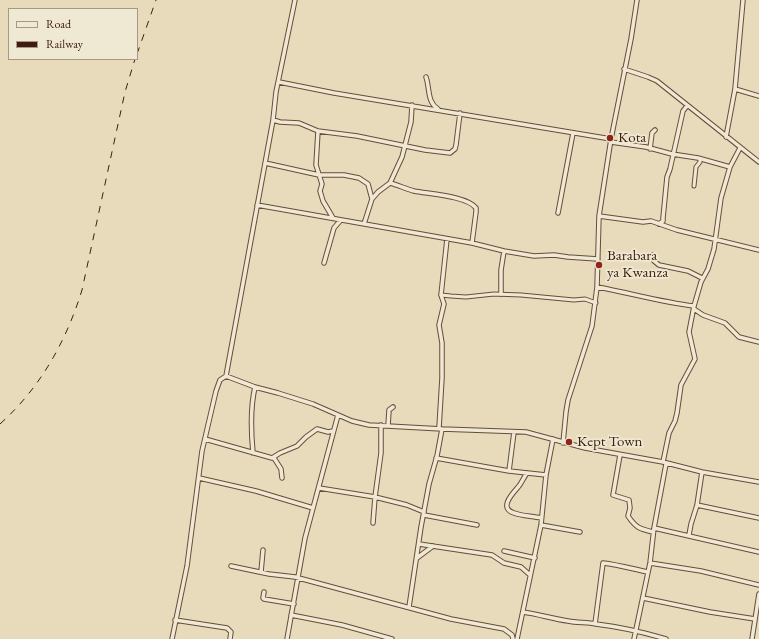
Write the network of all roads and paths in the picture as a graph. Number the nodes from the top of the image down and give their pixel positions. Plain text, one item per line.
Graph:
1 (295, 0) edge
2 (637, 0) edge
3 (744, 0) edge
4 (624, 69) junction
5 (426, 77) dead end
6 (279, 82) junction
7 (735, 89) junction
8 (759, 96) edge
9 (412, 105) junction
10 (687, 106) junction
11 (439, 110) junction
12 (460, 113) junction
13 (273, 120) junction
14 (655, 130) dead end
15 (318, 131) junction
16 (573, 133) junction
17 (726, 137) junction
18 (611, 140) junction
19 (405, 146) junction
20 (650, 148) junction
21 (740, 148) junction
22 (672, 154) junction
23 (700, 159) junction
24 (759, 162) edge
25 (265, 163) junction
26 (730, 168) junction
27 (320, 175) junction
28 (390, 183) junction
29 (694, 186) dead end
30 (372, 199) junction
31 (257, 205) junction
32 (558, 213) dead end
33 (599, 216) junction
34 (332, 219) junction
35 (340, 221) junction
36 (364, 224) junction
37 (659, 224) junction
38 (334, 228) junction
39 (716, 238) junction
40 (447, 239) junction
41 (472, 243) junction
42 (759, 250) edge
43 (504, 251) junction
44 (652, 255) dead end
45 (598, 259) junction
46 (324, 262) dead end
47 (702, 278) junction
48 (597, 287) junction
49 (441, 294) junction
50 (500, 294) junction
51 (596, 303) junction
52 (694, 308) junction
53 (759, 342) edge
54 (226, 376) junction
55 (255, 387) junction
56 (393, 407) dead end
57 (338, 415) junction
58 (381, 425) junction
59 (388, 426) junction
60 (440, 429) junction
61 (333, 431) junction
62 (514, 432) junction
63 (205, 439) junction
64 (553, 439) junction
65 (563, 442) junction
66 (253, 453) junction
67 (620, 455) junction
68 (274, 458) junction
69 (436, 458) junction
70 (664, 463) junction
71 (509, 471) junction
72 (702, 472) junction
73 (527, 473) junction
74 (546, 475) junction
75 (199, 478) junction
76 (282, 478) dead end
77 (759, 482) edge
78 (319, 488) junction
79 (274, 490) dead end
80 (273, 496) junction
81 (375, 497) junction
82 (697, 505) junction
83 (313, 508) junction
84 (424, 514) junction
85 (541, 518) junction
86 (759, 518) edge
87 (373, 523) dead end
88 (477, 525) dead end
89 (541, 525) junction
90 (654, 530) junction
91 (580, 532) dead end
92 (689, 535) junction
93 (419, 544) junction
94 (433, 546) junction
95 (263, 550) dead end
96 (504, 551) dead end
97 (759, 552) edge
98 (417, 558) junction
99 (535, 558) junction
100 (650, 562) junction
101 (231, 566) dead end
102 (261, 572) junction
103 (648, 572) junction
104 (530, 575) junction
105 (298, 579) junction
106 (759, 585) edge
107 (264, 592) dead end
108 (759, 594) edge
109 (643, 598) junction
110 (294, 604) junction
111 (409, 607) junction
112 (523, 612) junction
113 (292, 615) junction
114 (754, 619) junction
115 (175, 620) junction
116 (595, 624) junction
117 (635, 631) junction
118 (172, 639) edge
119 (230, 639) edge
120 (287, 639) edge
121 (392, 639) edge
122 (513, 639) edge
123 (517, 639) edge
124 (634, 639) edge
125 (666, 639) edge
126 (752, 639) edge

1 - 6 street
2 - 4 street
3 - 7 street
4 - 10 street
4 - 18 street
5 - 11 street
6 - 9 street
6 - 13 street
7 - 8 street
7 - 17 street
9 - 11 street
9 - 19 street
10 - 17 street
10 - 22 street
11 - 12 street
12 - 16 street
12 - 19 street
13 - 15 street
13 - 25 street
14 - 20 street
15 - 19 street
15 - 27 street
16 - 18 street
16 - 32 street
17 - 21 street
18 - 20 street
18 - 33 street
19 - 28 street
20 - 22 street
21 - 24 street
21 - 26 street
22 - 23 street
22 - 37 street
23 - 26 street
23 - 29 street
25 - 27 street
25 - 31 street
26 - 39 street
27 - 30 street
27 - 34 street
28 - 30 street
28 - 41 street
30 - 36 street
31 - 34 street
31 - 54 street
33 - 37 street
33 - 45 street
34 - 35 street
34 - 38 street
35 - 36 street
35 - 38 street
36 - 40 street
37 - 39 street
38 - 46 street
39 - 42 street
39 - 47 street
40 - 41 street
40 - 49 street
41 - 43 street
43 - 45 street
43 - 50 street
44 - 47 street
45 - 48 street
47 - 52 street
48 - 51 street
48 - 52 street
49 - 50 street
49 - 60 street
50 - 51 street
51 - 65 street
52 - 53 street
52 - 70 street
54 - 55 street
54 - 63 street
55 - 57 street
55 - 66 street
56 - 59 street
57 - 58 street
57 - 61 street
58 - 59 street
58 - 81 street
59 - 60 street
60 - 62 street
60 - 69 street
61 - 68 street
61 - 78 street
62 - 64 street
62 - 71 street
63 - 66 street
63 - 75 street
64 - 65 street
64 - 74 street
65 - 67 street
66 - 68 street
67 - 70 street
67 - 90 street
68 - 76 street
69 - 71 street
69 - 84 street
70 - 72 street
70 - 90 street
71 - 73 street
72 - 77 street
72 - 82 street
73 - 74 street
73 - 85 street
74 - 85 street
75 - 80 street
75 - 115 street
78 - 81 street
78 - 83 street
79 - 80 street
80 - 83 street
81 - 84 street
81 - 87 street
82 - 86 street
82 - 92 street
83 - 105 street
84 - 88 street
84 - 93 street
85 - 89 street
89 - 91 street
89 - 99 street
90 - 92 street
90 - 100 street
92 - 97 street
93 - 94 street
93 - 98 street
94 - 98 street
94 - 104 street
95 - 102 street
96 - 99 street
98 - 111 street
99 - 104 street
100 - 103 street
100 - 106 street
101 - 102 street
102 - 105 street
103 - 109 street
103 - 116 street
104 - 112 street
105 - 110 street
105 - 111 street
107 - 110 street
108 - 114 street
109 - 114 street
109 - 117 street
110 - 113 street
111 - 122 street
112 - 116 street
112 - 123 street
113 - 120 street
113 - 121 street
114 - 126 street
115 - 118 street
115 - 119 street
116 - 117 street
117 - 124 street
117 - 125 street

